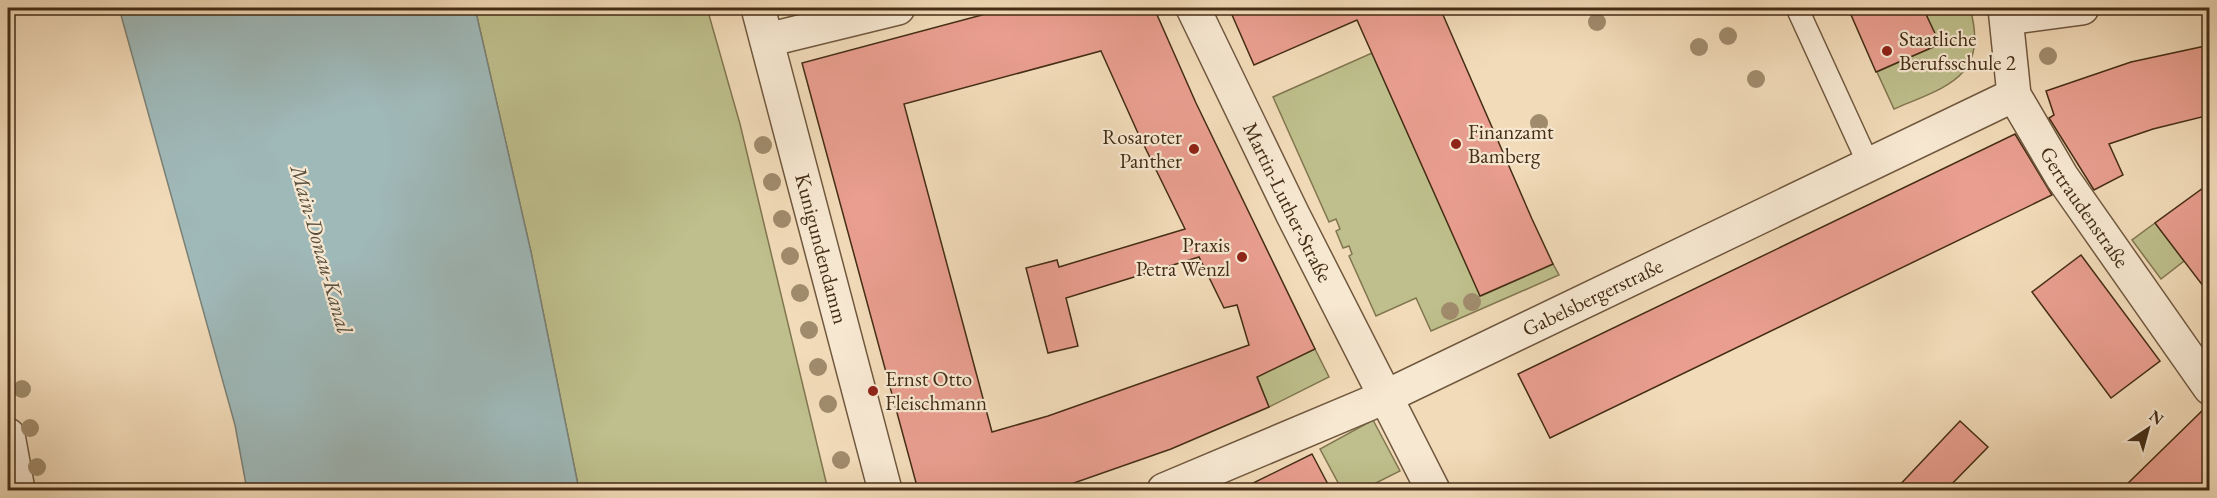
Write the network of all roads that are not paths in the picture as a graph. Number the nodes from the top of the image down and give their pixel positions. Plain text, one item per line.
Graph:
1 (758, 8) edge
2 (898, 8) edge
3 (1193, 8) edge
4 (1797, 8) edge
5 (2082, 8) edge
6 (2006, 13) edge
7 (767, 40) junction
8 (2014, 95) junction
9 (1869, 165) junction
10 (2210, 388) edge
11 (1385, 397) junction
12 (8, 435) edge
13 (18, 490) edge
14 (885, 490) edge
15 (1164, 490) edge
16 (1433, 490) edge

1 - 7 street, Kunigundendamm
2 - 7 street
3 - 11 street, Martin-Luther-Straße
4 - 9 lane
5 - 6 street
6 - 8 street, Gertraudenstraße
7 - 14 street, Kunigundendamm
8 - 9 street, Gabelsbergerstraße
8 - 10 street, Gertraudenstraße
9 - 11 street, Gabelsbergerstraße
11 - 15 street, Gabelsbergerstraße
11 - 16 street, Martin-Luther-Straße
12 - 13 street

